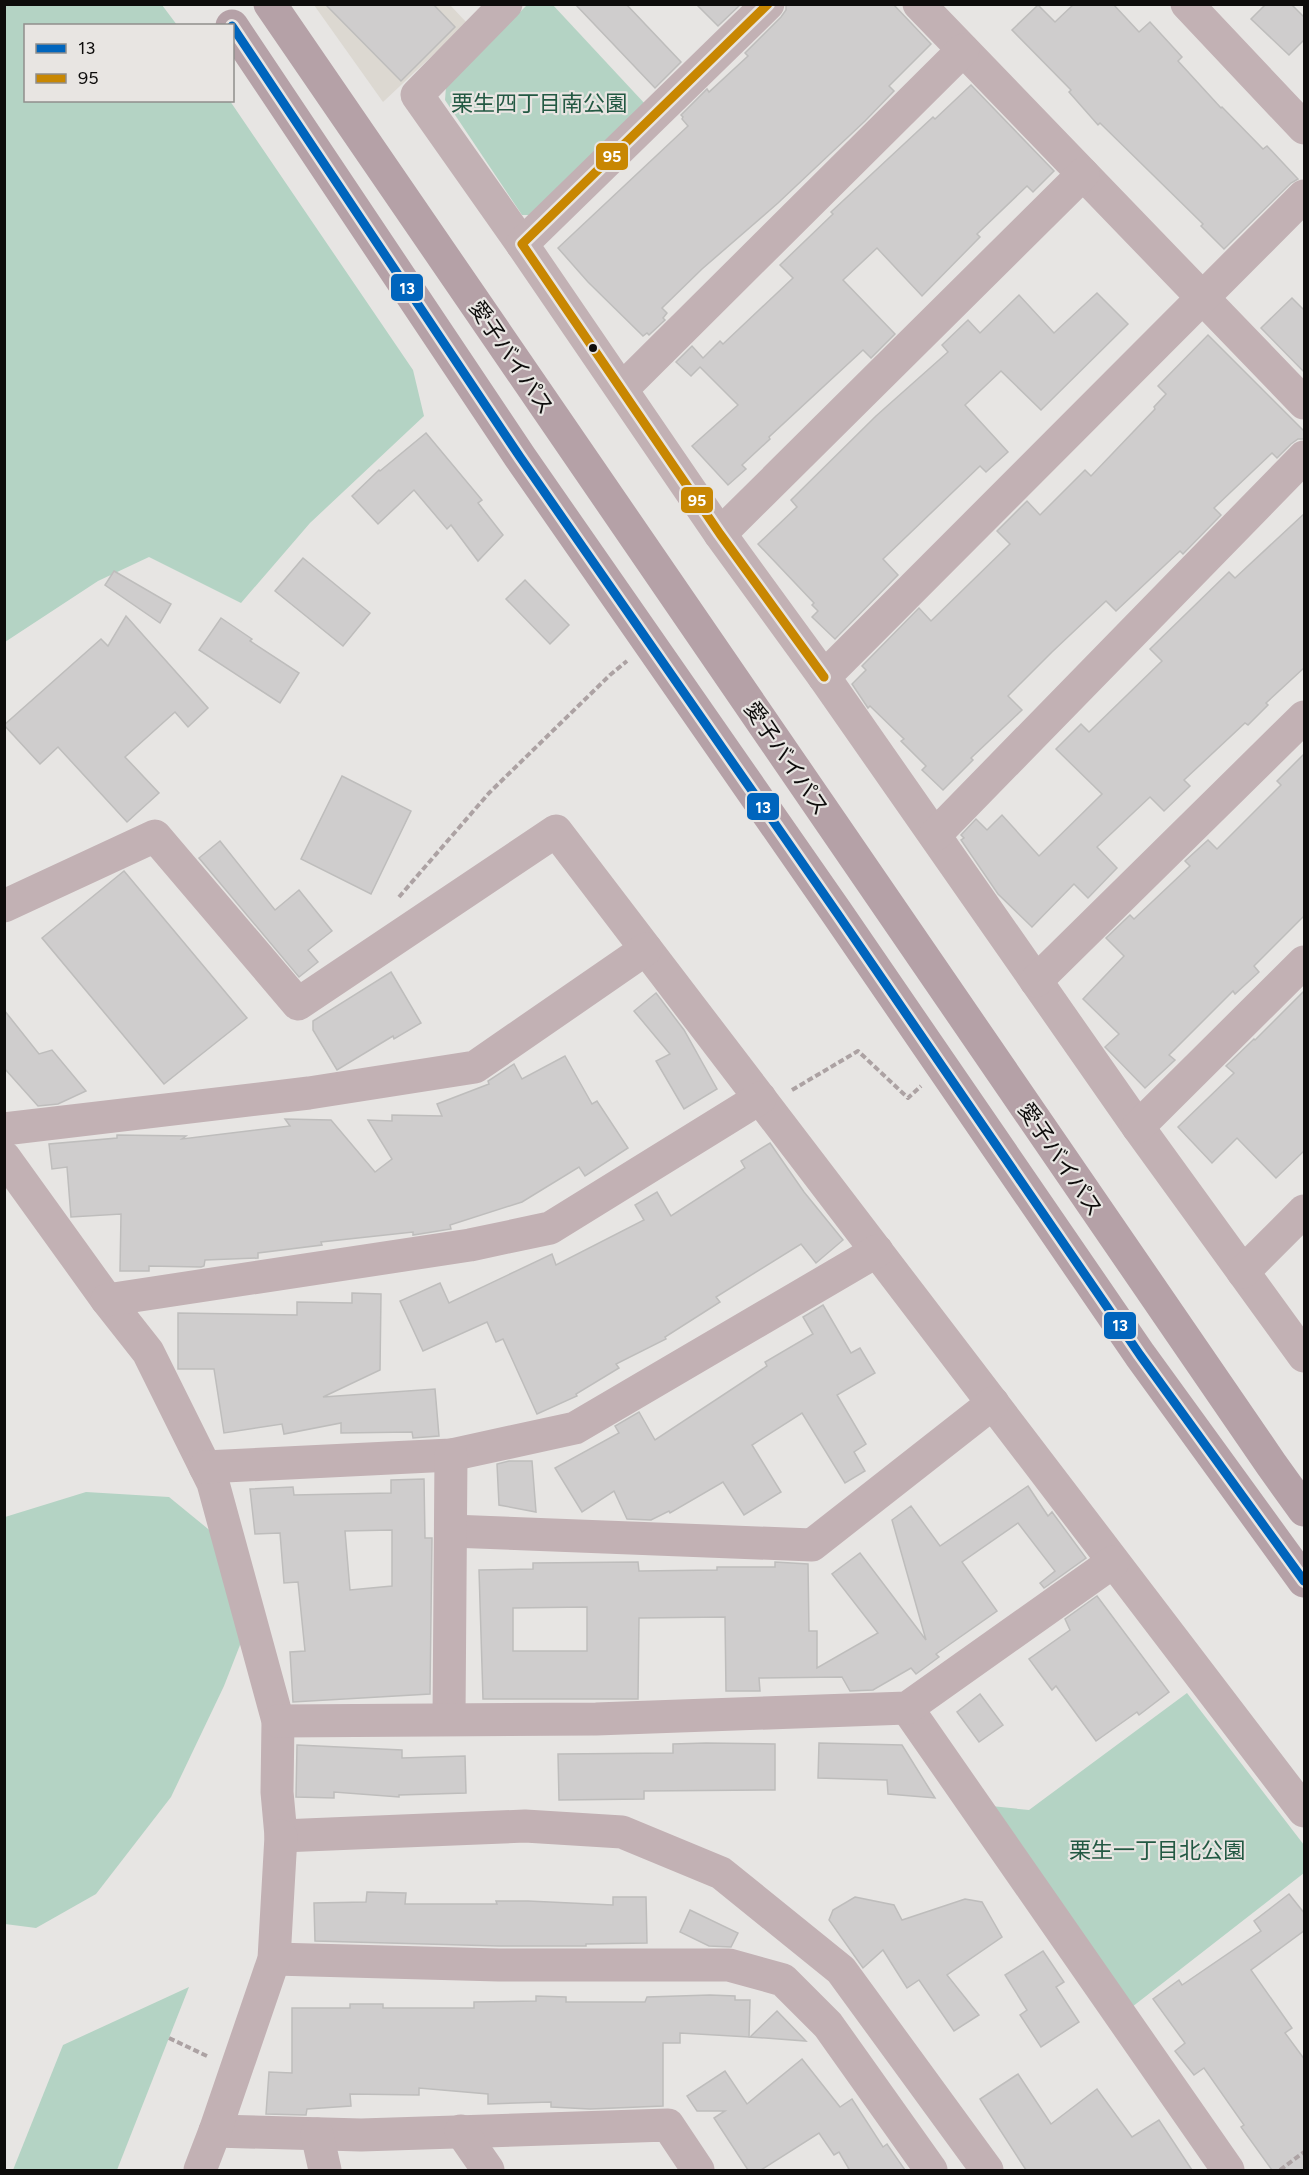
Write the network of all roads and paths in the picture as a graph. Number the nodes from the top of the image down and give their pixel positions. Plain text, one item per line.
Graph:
1 (218, 4) edge
2 (270, 4) edge
3 (506, 4) edge
4 (768, 4) edge
5 (919, 4) edge
6 (1187, 4) edge
7 (231, 24) edge
8 (234, 29) edge
9 (963, 50) junction
10 (1305, 128) edge
11 (1083, 174) junction
12 (1305, 196) edge
13 (522, 244) junction
14 (1203, 299) junction
15 (622, 389) junction
16 (1305, 403) edge
17 (1305, 457) edge
18 (720, 534) junction
19 (635, 655) dead end
20 (824, 677) junction
21 (1305, 717) edge
22 (935, 835) junction
23 (395, 901) dead end
24 (4, 906) edge
25 (646, 949) junction
26 (1305, 962) edge
27 (1036, 981) junction
28 (924, 1084) dead end
29 (763, 1102) junction
30 (1138, 1127) junction
31 (4, 1129) edge
32 (4, 1157) edge
33 (1305, 1211) edge
34 (877, 1251) junction
35 (1243, 1272) junction
36 (107, 1299) junction
37 (1305, 1356) edge
38 (993, 1403) junction
39 (451, 1455) junction
40 (205, 1467) junction
41 (1305, 1510) edge
42 (451, 1531) junction
43 (1113, 1562) junction
44 (1305, 1581) edge
45 (907, 1708) junction
46 (449, 1718) junction
47 (278, 1721) junction
48 (1305, 1811) edge
49 (281, 1836) junction
50 (274, 1959) junction
51 (169, 2038) dead end
52 (236, 2071) junction
53 (461, 2131) junction
54 (215, 2132) junction
55 (317, 2134) junction
56 (1305, 2152) edge
57 (200, 2170) edge
58 (326, 2170) edge
59 (488, 2170) edge
60 (698, 2170) edge
61 (931, 2170) edge
62 (987, 2170) edge
63 (1228, 2170) edge
64 (1280, 2170) edge

1 - 7 highway, 愛子バイパス
2 - 41 highway, 愛子バイパス
3 - 13 street
4 - 13 street
5 - 9 street
6 - 10 street
8 - 44 highway, 愛子バイパス
9 - 11 street
9 - 15 street
11 - 14 street
11 - 18 street
12 - 14 street
13 - 15 street
14 - 16 street
14 - 20 street
15 - 18 street
17 - 22 street
18 - 20 street
19 - 23 path
20 - 22 street
21 - 27 street
22 - 27 street
24 - 25 street
25 - 29 street
25 - 31 street
26 - 30 street
27 - 30 street
28 - 29 path
29 - 34 street
29 - 36 street
30 - 35 street
32 - 36 street
33 - 35 street
34 - 38 street
34 - 39 street
35 - 37 street
36 - 40 street
38 - 42 street
38 - 43 street
39 - 40 street
39 - 42 street
40 - 47 street
42 - 46 street
43 - 45 street
43 - 48 street
45 - 46 street
45 - 63 street
46 - 47 street
47 - 49 street
49 - 50 street
49 - 62 street
50 - 52 street
50 - 61 street
51 - 52 path
52 - 54 street
53 - 55 street
53 - 59 street
53 - 60 street
54 - 55 street
54 - 57 street
55 - 58 street
56 - 64 path

